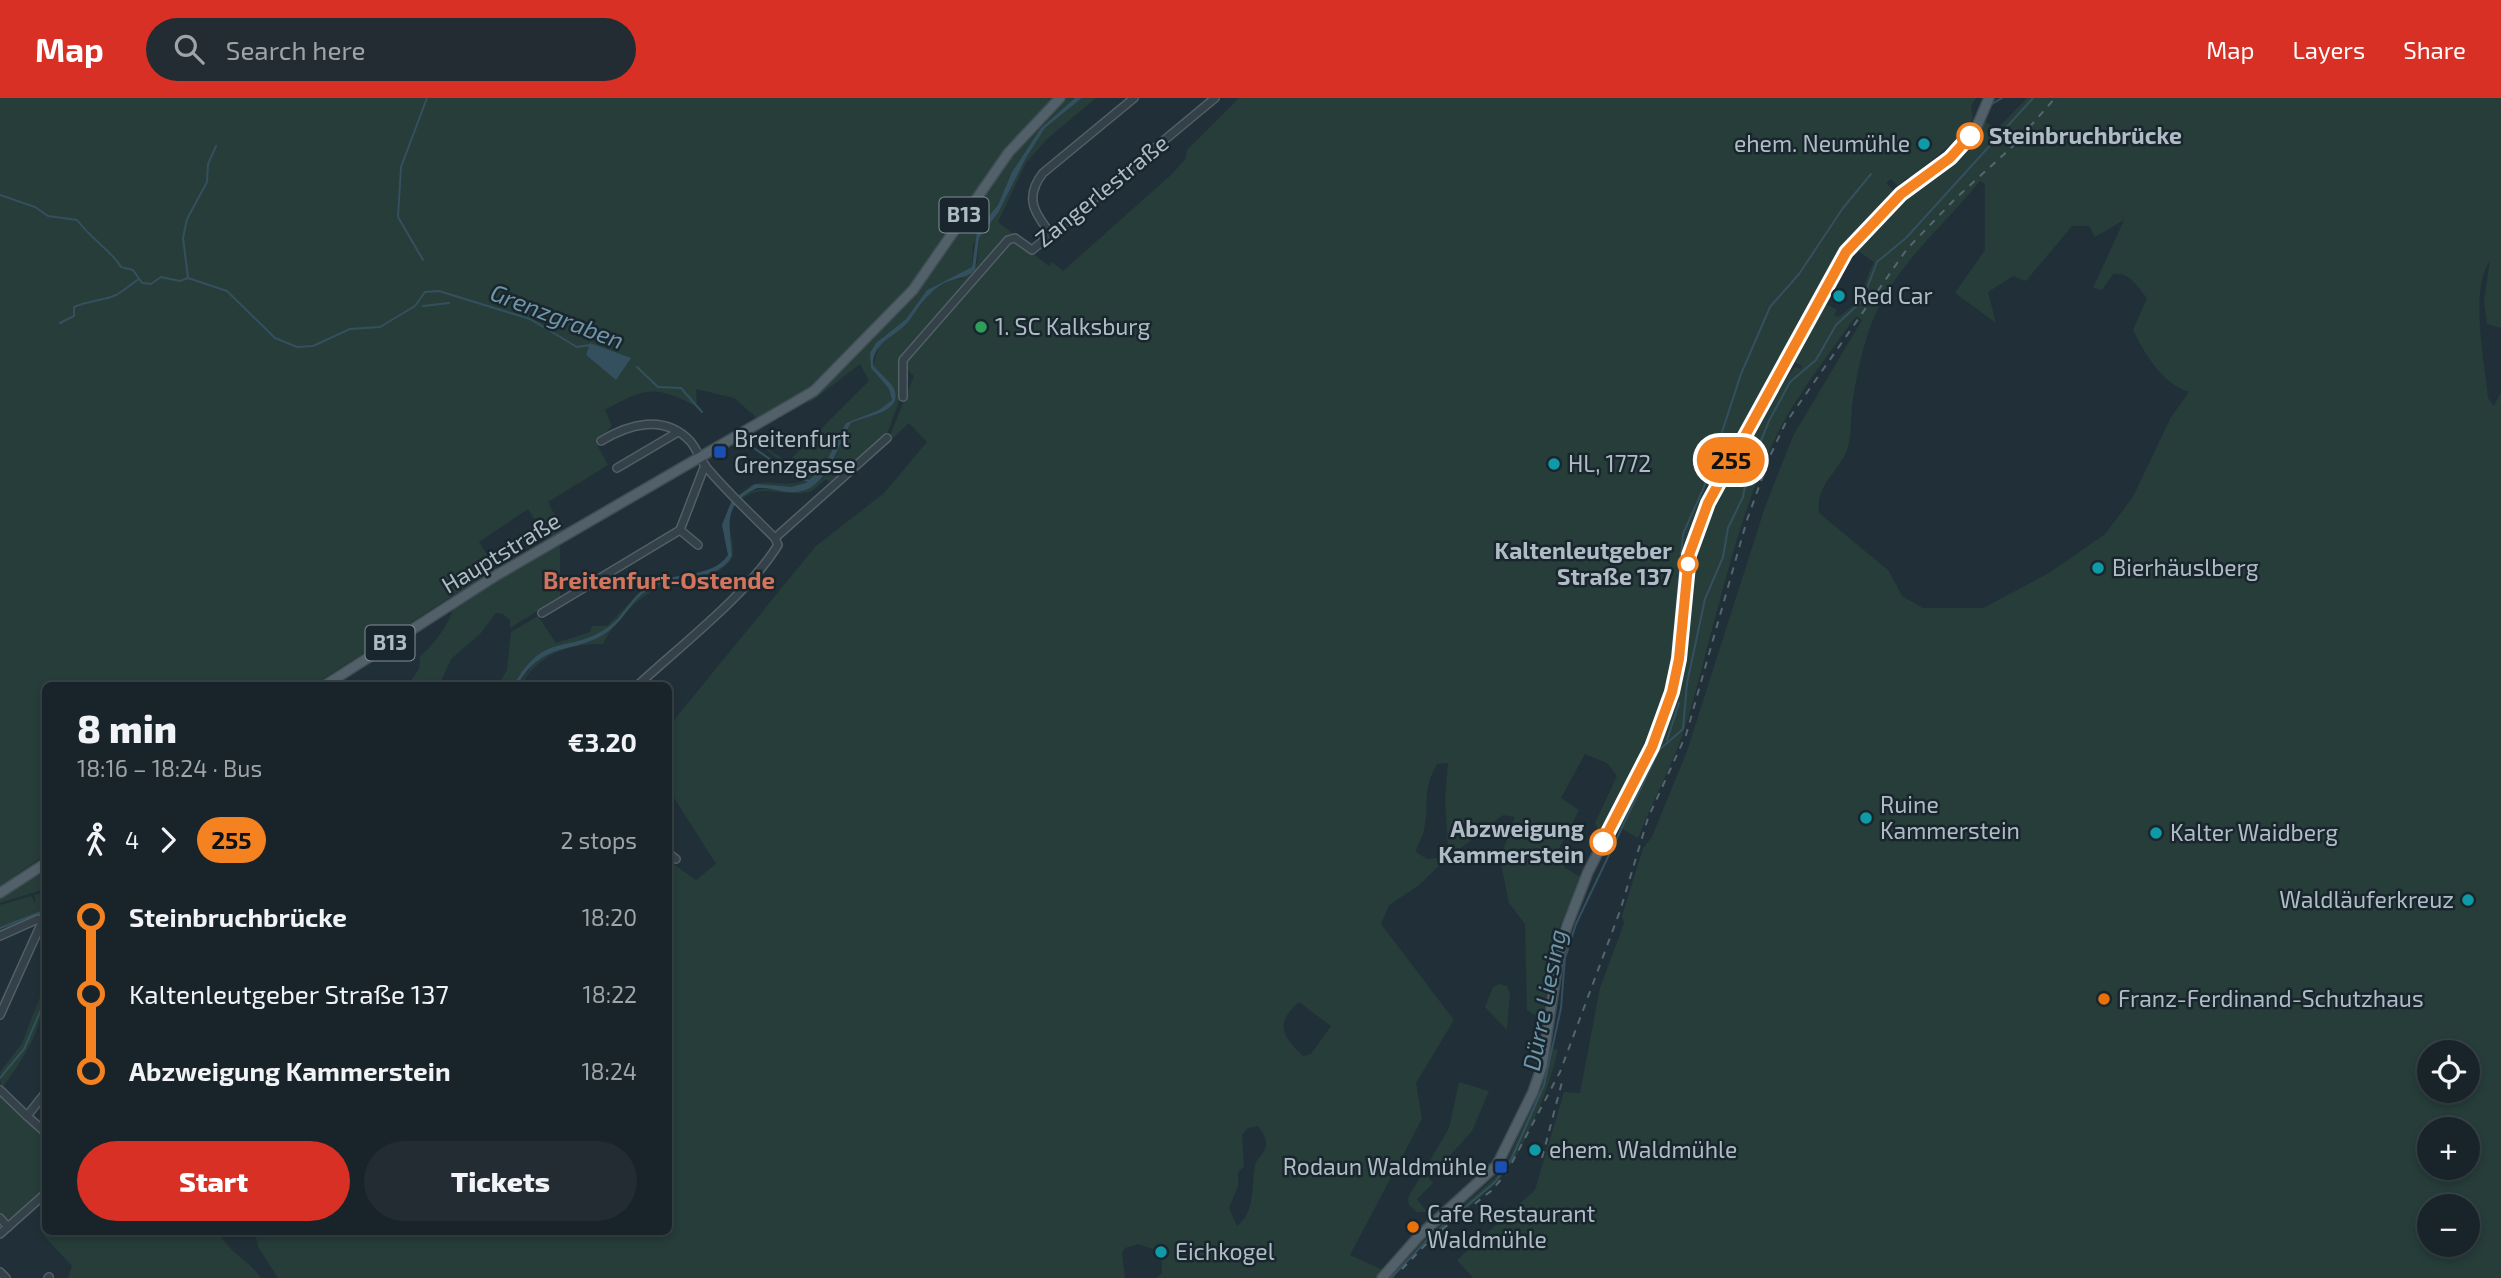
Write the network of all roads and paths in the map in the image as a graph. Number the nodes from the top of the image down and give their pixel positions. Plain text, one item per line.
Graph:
1 (1060, 98) edge
2 (1134, 98) edge
3 (1215, 98) edge
4 (1989, 98) edge
5 (1051, 234) junction
6 (903, 397) dead end
7 (678, 432) junction
8 (887, 438) dead end
9 (601, 441) dead end
10 (703, 461) junction
11 (617, 468) dead end
12 (680, 530) junction
13 (775, 538) junction
14 (698, 545) dead end
15 (542, 612) dead end
16 (330, 682) edge
17 (641, 682) edge
18 (672, 856) edge
19 (676, 859) dead end
20 (42, 866) edge
21 (0, 893) edge
22 (42, 921) edge
23 (42, 924) edge
24 (0, 936) edge
25 (0, 1015) edge
26 (0, 1090) edge
27 (42, 1097) edge
28 (27, 1116) junction
29 (42, 1129) edge
30 (42, 1197) edge
31 (0, 1218) edge
32 (8, 1227) junction
33 (0, 1234) edge
34 (0, 1272) edge
35 (6, 1278) edge
36 (1382, 1278) edge

1 - 10 main road, Hauptstraße / B13
2 - 5 street
3 - 5 street, Zangerlestraße
4 - 36 main road
5 - 6 street, Zangerlestraße
7 - 9 street
7 - 10 street
7 - 11 street
8 - 13 street
10 - 12 street
10 - 13 street
10 - 16 main road, Hauptstraße / B13
12 - 14 street
12 - 15 street
13 - 17 street
18 - 19 street
20 - 21 main road
22 - 24 street
23 - 25 street
26 - 28 street
27 - 28 street
28 - 29 street
30 - 32 street
31 - 32 street
32 - 33 street
34 - 35 street

